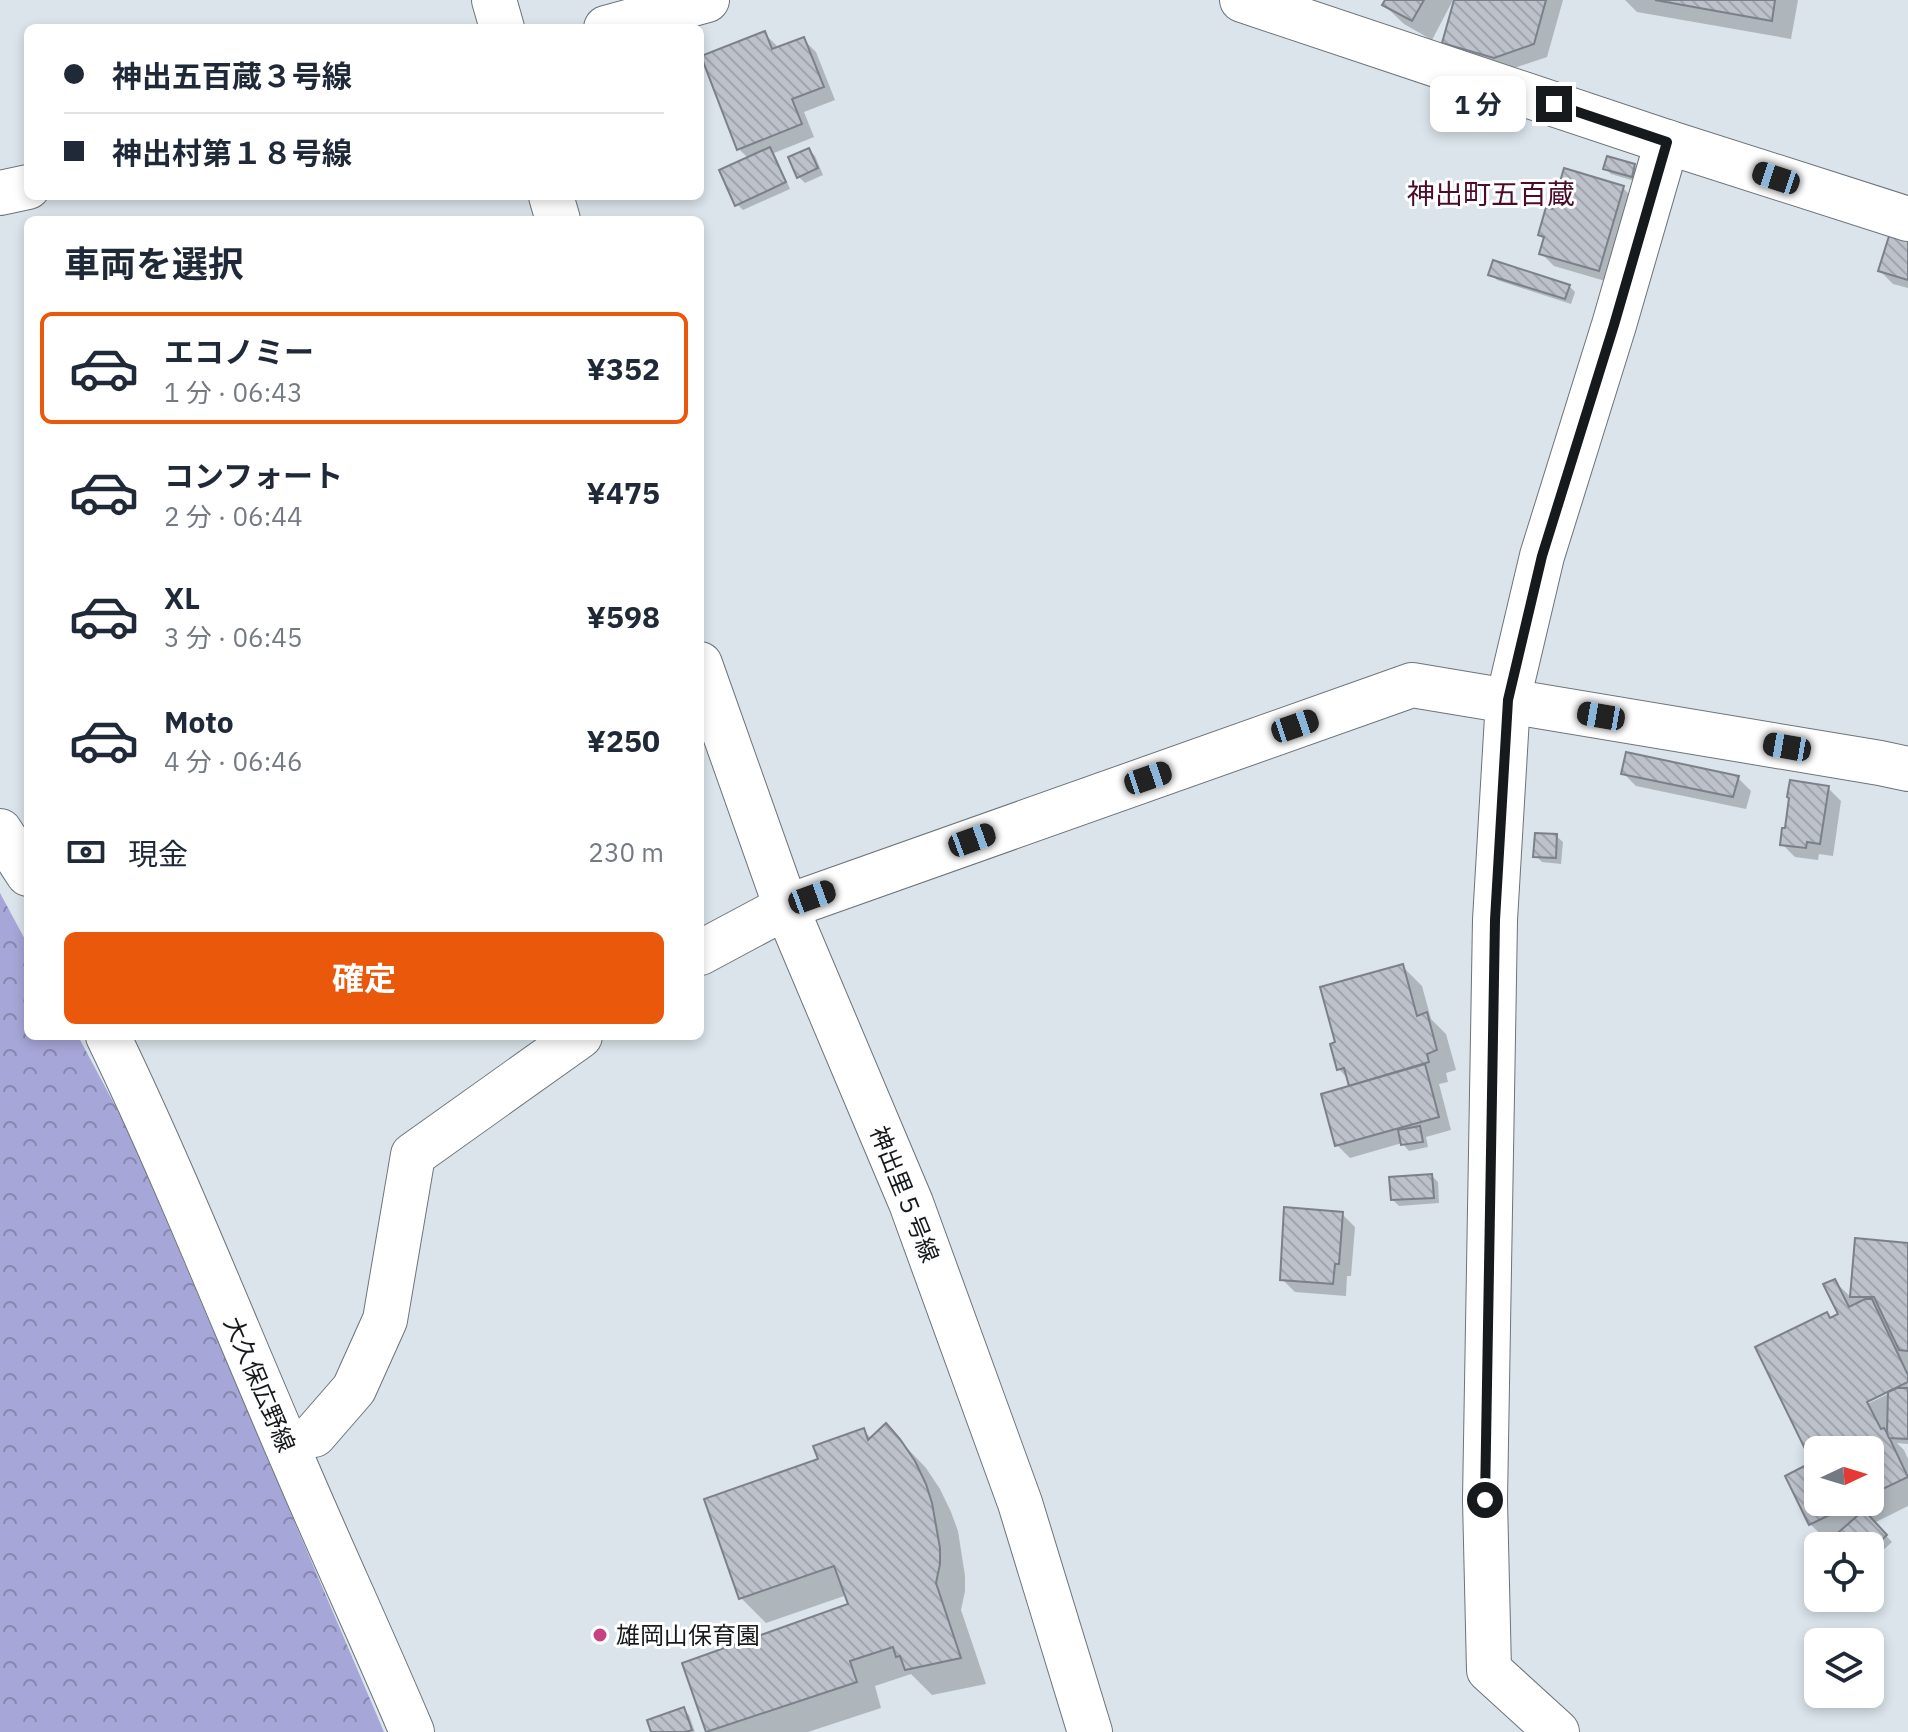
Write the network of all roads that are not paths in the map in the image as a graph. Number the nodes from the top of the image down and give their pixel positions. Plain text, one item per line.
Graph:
1 (494, 0) edge
2 (707, 0) edge
3 (1242, 0) edge
4 (501, 24) edge
5 (620, 24) edge
6 (1667, 142) junction
7 (24, 188) edge
8 (0, 193) edge
9 (1908, 219) edge
10 (704, 675) edge
11 (1508, 700) junction
12 (1908, 769) edge
13 (0, 831) edge
14 (24, 868) edge
15 (786, 907) junction
16 (704, 951) edge
17 (110, 1040) edge
18 (574, 1040) edge
19 (305, 1451) junction
20 (412, 1732) edge
21 (1090, 1732) edge
22 (1557, 1732) edge

1 - 4 street
2 - 5 street
3 - 6 street
6 - 9 street
6 - 11 street
7 - 8 street
10 - 15 street, 神出里５号線
11 - 12 street
11 - 15 street
11 - 22 street
13 - 14 street
15 - 16 street
15 - 21 street, 神出里５号線
17 - 19 street, 大久保広野線
18 - 19 street
19 - 20 street, 大久保広野線

